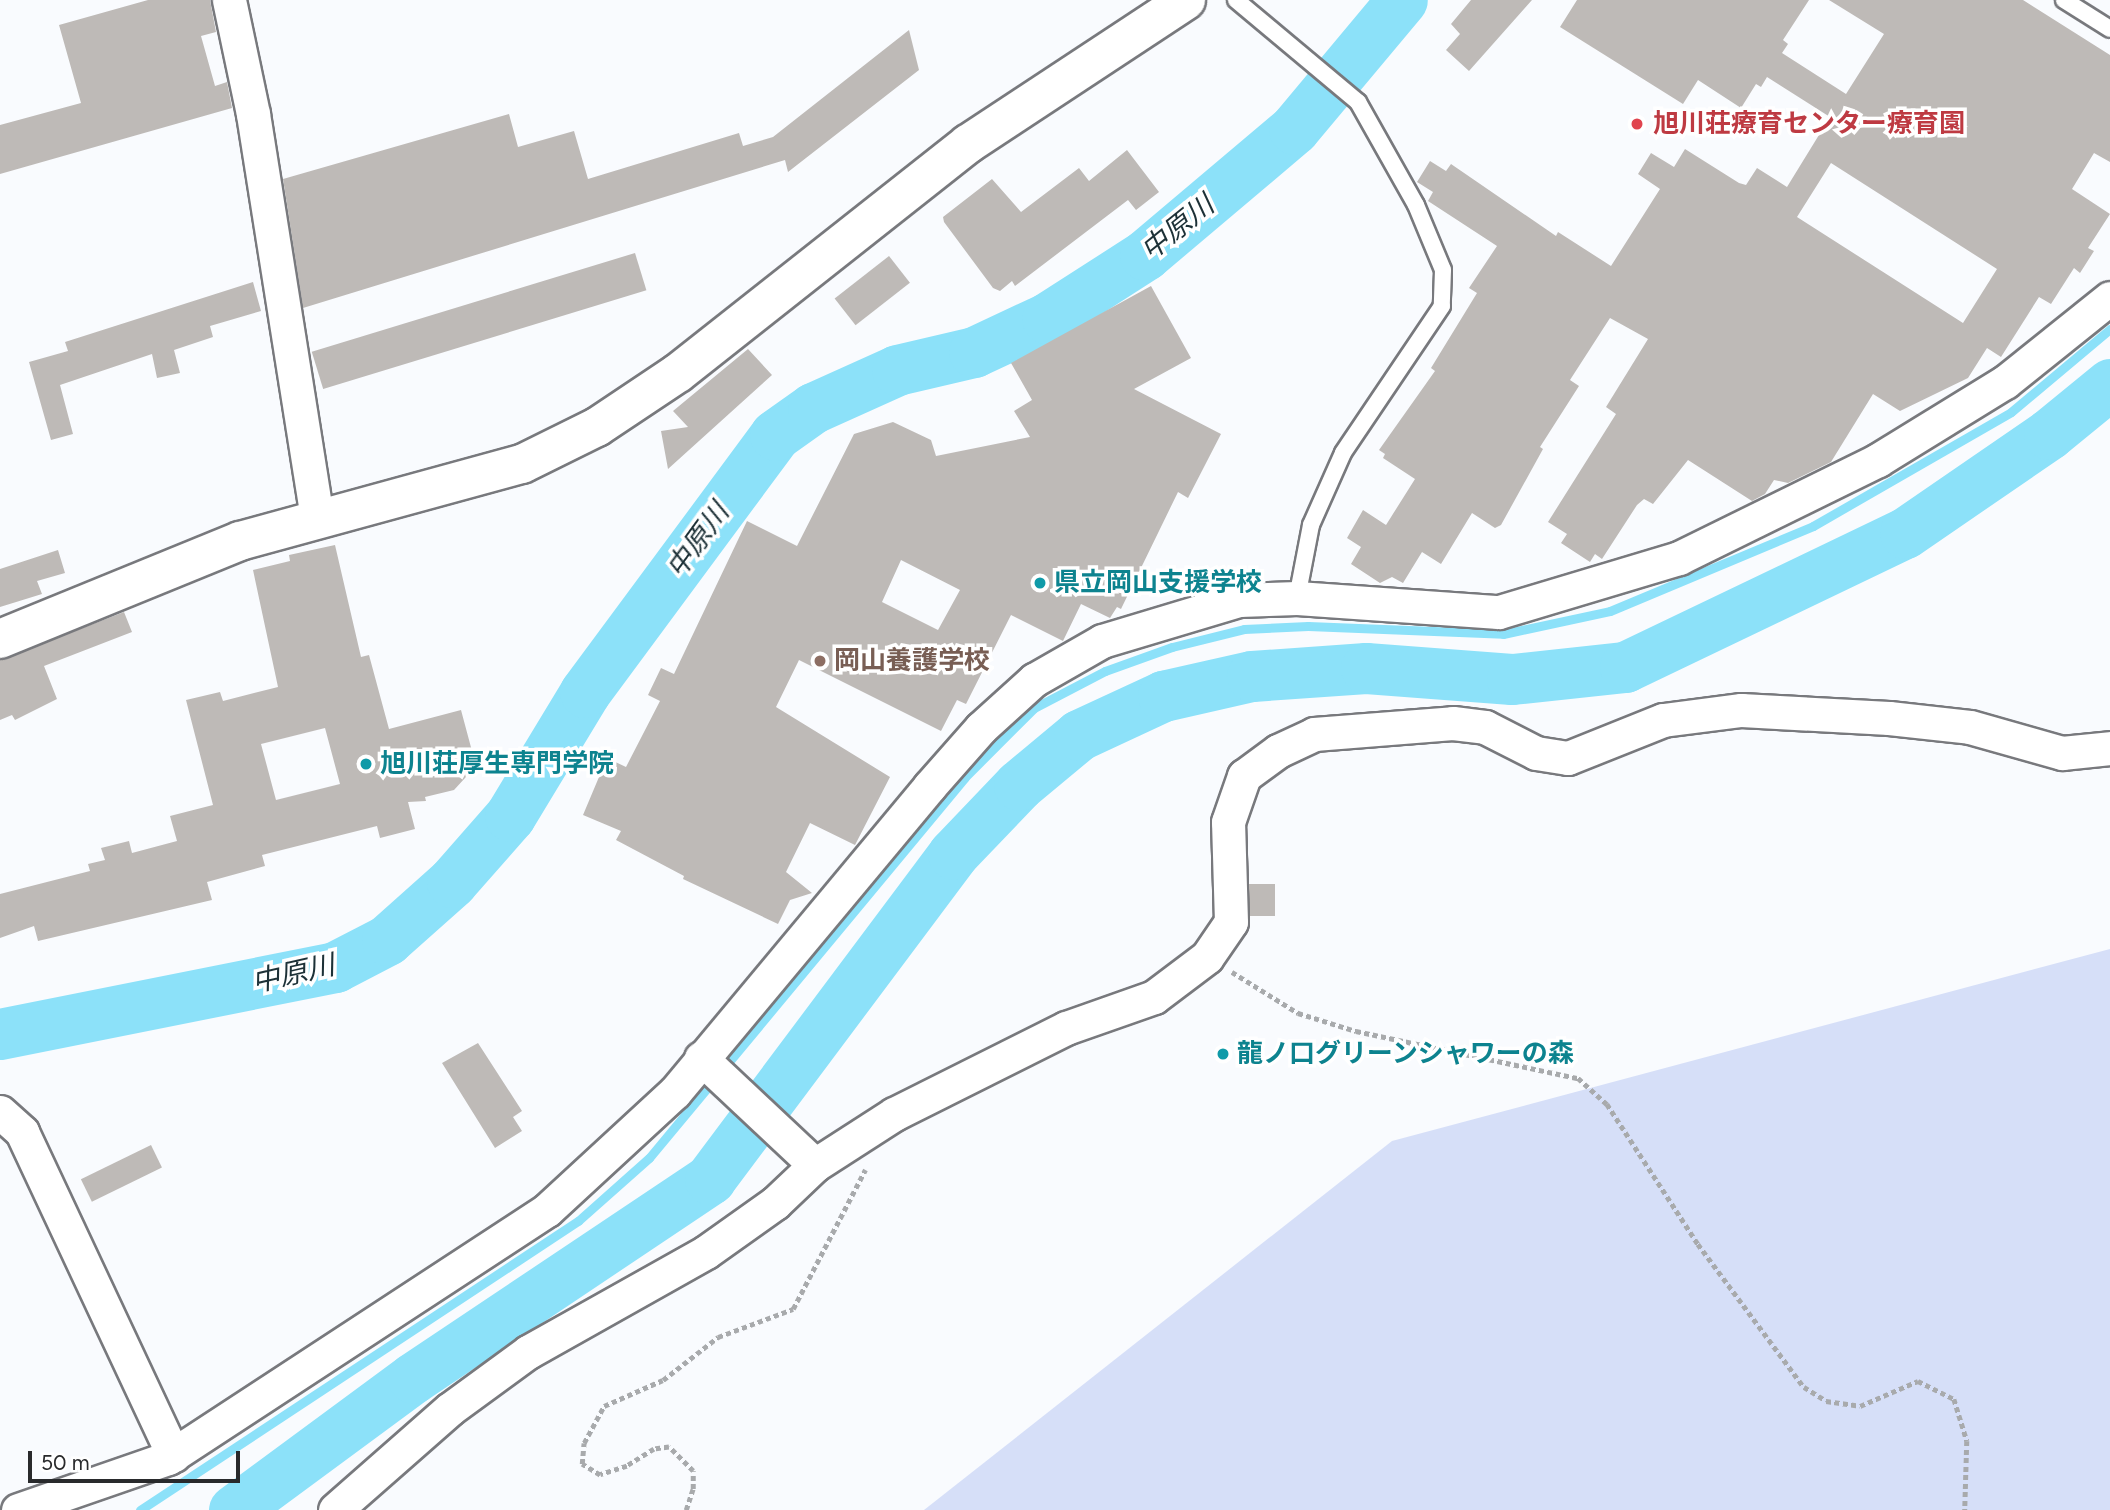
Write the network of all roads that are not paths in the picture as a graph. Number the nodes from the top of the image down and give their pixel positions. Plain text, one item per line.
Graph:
1 (229, 0) edge
2 (1186, 0) edge
3 (1236, 0) edge
4 (2064, 0) edge
5 (2110, 29) edge
6 (2110, 298) edge
7 (317, 517) junction
8 (1297, 598) junction
9 (0, 639) edge
10 (2110, 748) edge
11 (706, 1063) junction
12 (0, 1112) edge
13 (811, 1161) junction
14 (173, 1455) junction
15 (18, 1510) edge
16 (335, 1510) edge

1 - 7 street
2 - 7 street
3 - 8 lane
4 - 5 lane
6 - 8 street
7 - 9 street
8 - 11 street
10 - 13 street
11 - 13 street
11 - 14 street
12 - 14 street
13 - 16 street
14 - 15 street

